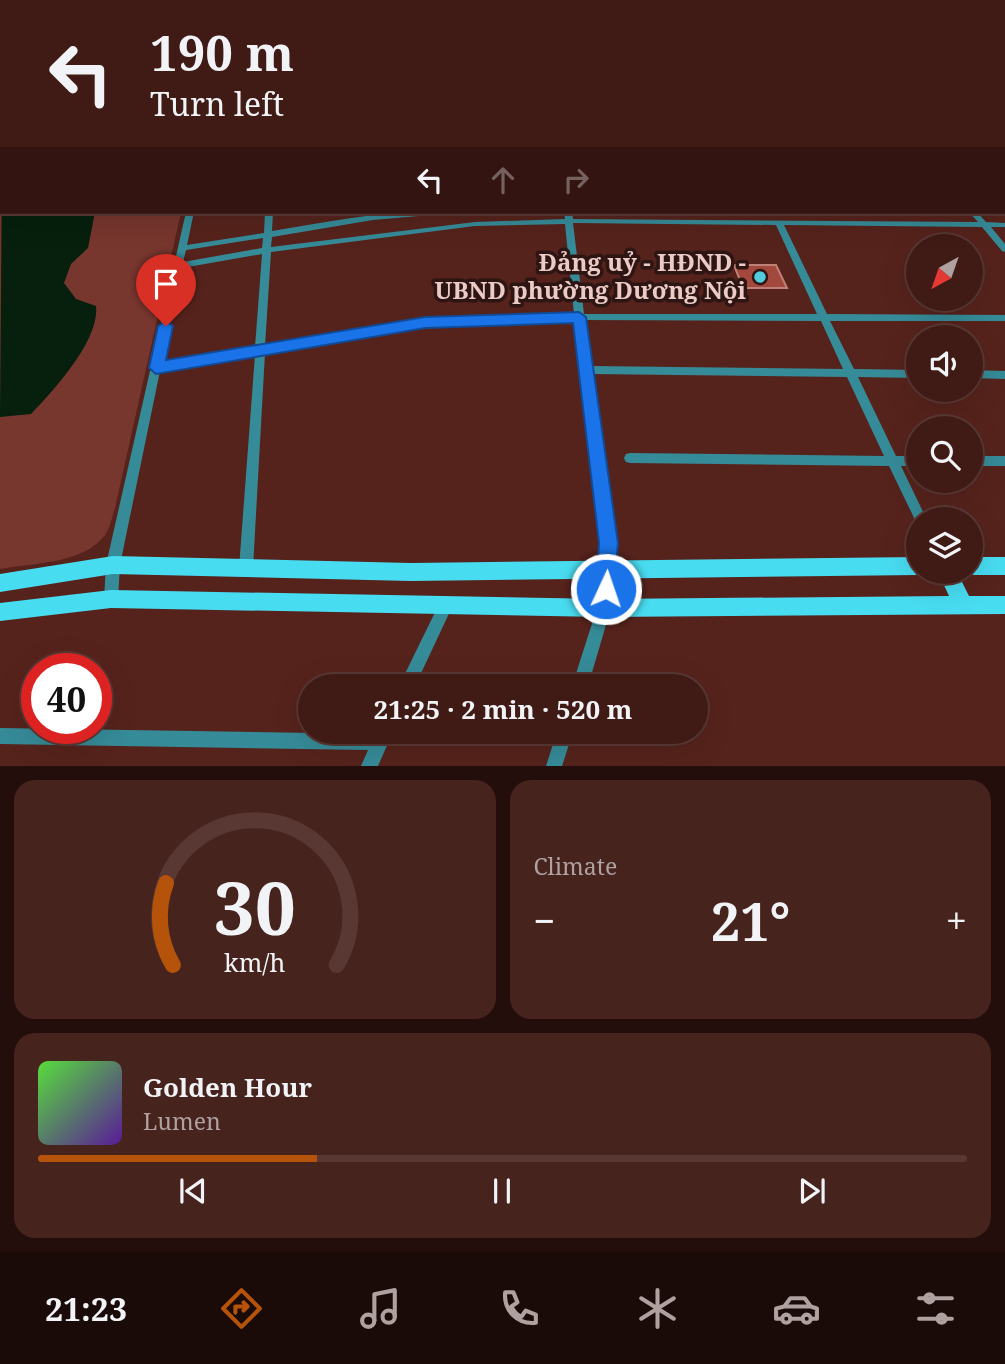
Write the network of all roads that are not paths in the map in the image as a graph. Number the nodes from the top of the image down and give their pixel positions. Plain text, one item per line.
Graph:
1 (190, 214) edge
2 (270, 214) edge
3 (419, 214) edge
4 (974, 214) edge
5 (569, 217) edge
6 (779, 224) junction
7 (984, 225) junction
8 (1005, 225) edge
9 (268, 233) junction
10 (183, 248) junction
11 (1005, 249) edge
12 (267, 250) junction
13 (179, 266) junction
14 (579, 317) junction
15 (823, 318) junction
16 (1005, 318) edge
17 (260, 350) junction
18 (156, 368) junction
19 (585, 370) junction
20 (848, 373) junction
21 (906, 374) edge
22 (983, 374) edge
23 (1005, 375) edge
24 (630, 458) dead end
25 (892, 461) junction
26 (906, 461) edge
27 (983, 461) edge
28 (1005, 461) edge
29 (915, 507) edge
30 (113, 565) junction
31 (906, 566) edge
32 (983, 566) edge
33 (1005, 566) edge
34 (246, 568) junction
35 (607, 569) junction
36 (0, 583) edge
37 (953, 584) edge
38 (111, 599) junction
39 (963, 604) junction
40 (446, 605) junction
41 (1005, 605) edge
42 (604, 608) junction
43 (0, 612) edge
44 (413, 674) edge
45 (584, 674) edge
46 (0, 736) edge
47 (298, 737) edge
48 (379, 744) edge
49 (561, 744) edge
50 (369, 765) edge
51 (554, 765) edge

1 - 10 street
2 - 9 street
3 - 9 street
4 - 7 street
5 - 6 street
5 - 12 street
5 - 14 street
6 - 7 street
6 - 15 street
7 - 8 street
7 - 11 street
9 - 10 street
9 - 12 street
10 - 13 street
12 - 13 street
12 - 17 street
13 - 18 street
14 - 15 street
14 - 17 street
14 - 19 street
15 - 16 street
15 - 20 street
17 - 18 street
17 - 34 street
18 - 30 street
19 - 20 street
19 - 35 street
20 - 21 street
20 - 25 street
22 - 23 street
24 - 25 street
25 - 26 street
25 - 29 street
27 - 28 street
30 - 34 main road
30 - 36 main road
30 - 38 street
31 - 35 main road
32 - 33 main road
34 - 35 main road
35 - 42 street
37 - 39 main road
38 - 40 main road
38 - 43 main road
39 - 41 main road
39 - 42 main road
40 - 42 main road
40 - 44 street
42 - 45 street
46 - 47 street
48 - 50 street
49 - 51 street

